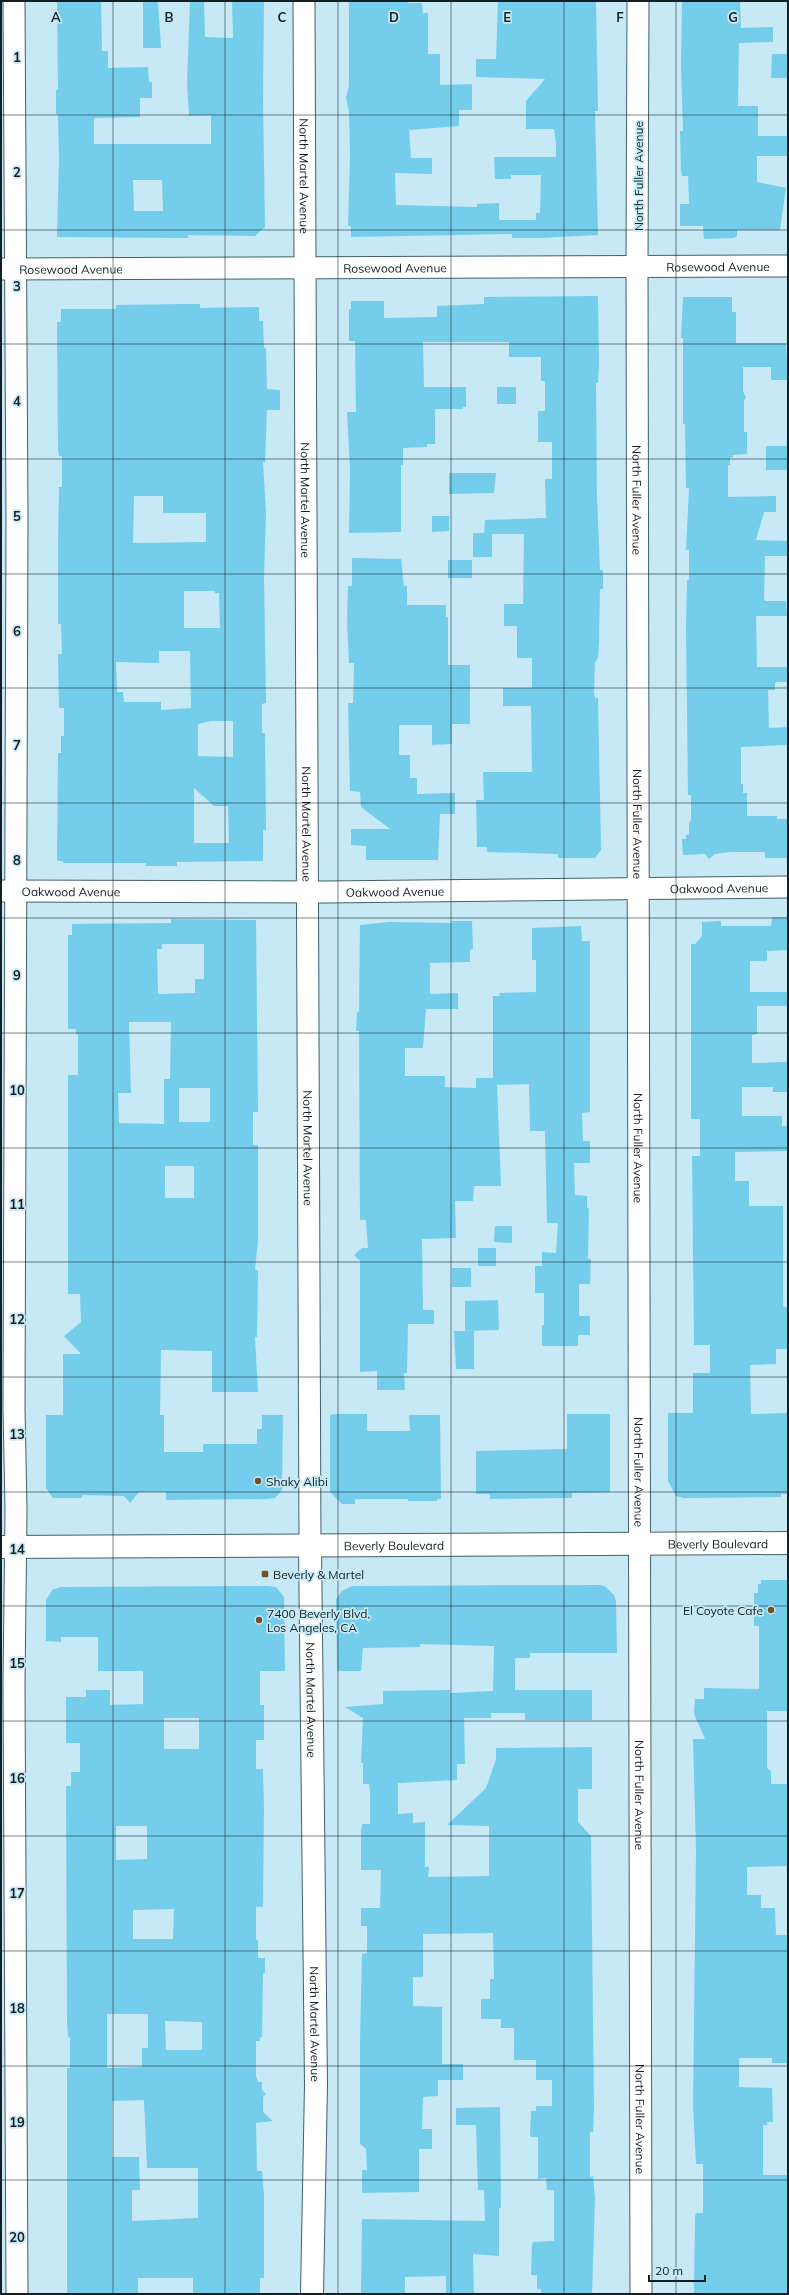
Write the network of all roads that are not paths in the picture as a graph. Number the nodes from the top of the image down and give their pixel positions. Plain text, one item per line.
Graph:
1 (14, 1) edge
2 (304, 1) edge
3 (638, 1) edge
4 (637, 265) junction
5 (788, 266) edge
6 (305, 267) junction
7 (8, 268) edge
8 (788, 887) edge
9 (639, 888) junction
10 (8, 890) edge
11 (306, 892) junction
12 (788, 1543) edge
13 (641, 1544) junction
14 (310, 1546) junction
15 (8, 1547) edge
16 (17, 2294) edge
17 (312, 2294) edge
18 (641, 2294) edge

1 - 7 street
2 - 6 street, North Martel Avenue
3 - 4 street, North Fuller Avenue
4 - 5 street, Rosewood Avenue
4 - 6 street, Rosewood Avenue
4 - 9 street, North Fuller Avenue
6 - 7 street, Rosewood Avenue
6 - 11 street, North Martel Avenue
7 - 10 street
8 - 9 street, Oakwood Avenue
9 - 11 street, Oakwood Avenue
9 - 13 street, North Fuller Avenue
10 - 11 street, Oakwood Avenue
10 - 15 street
11 - 14 street, North Martel Avenue
12 - 13 main road, Beverly Boulevard
13 - 14 main road, Beverly Boulevard
13 - 18 street, North Fuller Avenue
14 - 15 main road, Beverly Boulevard
14 - 17 main road, North Martel Avenue
15 - 16 street

